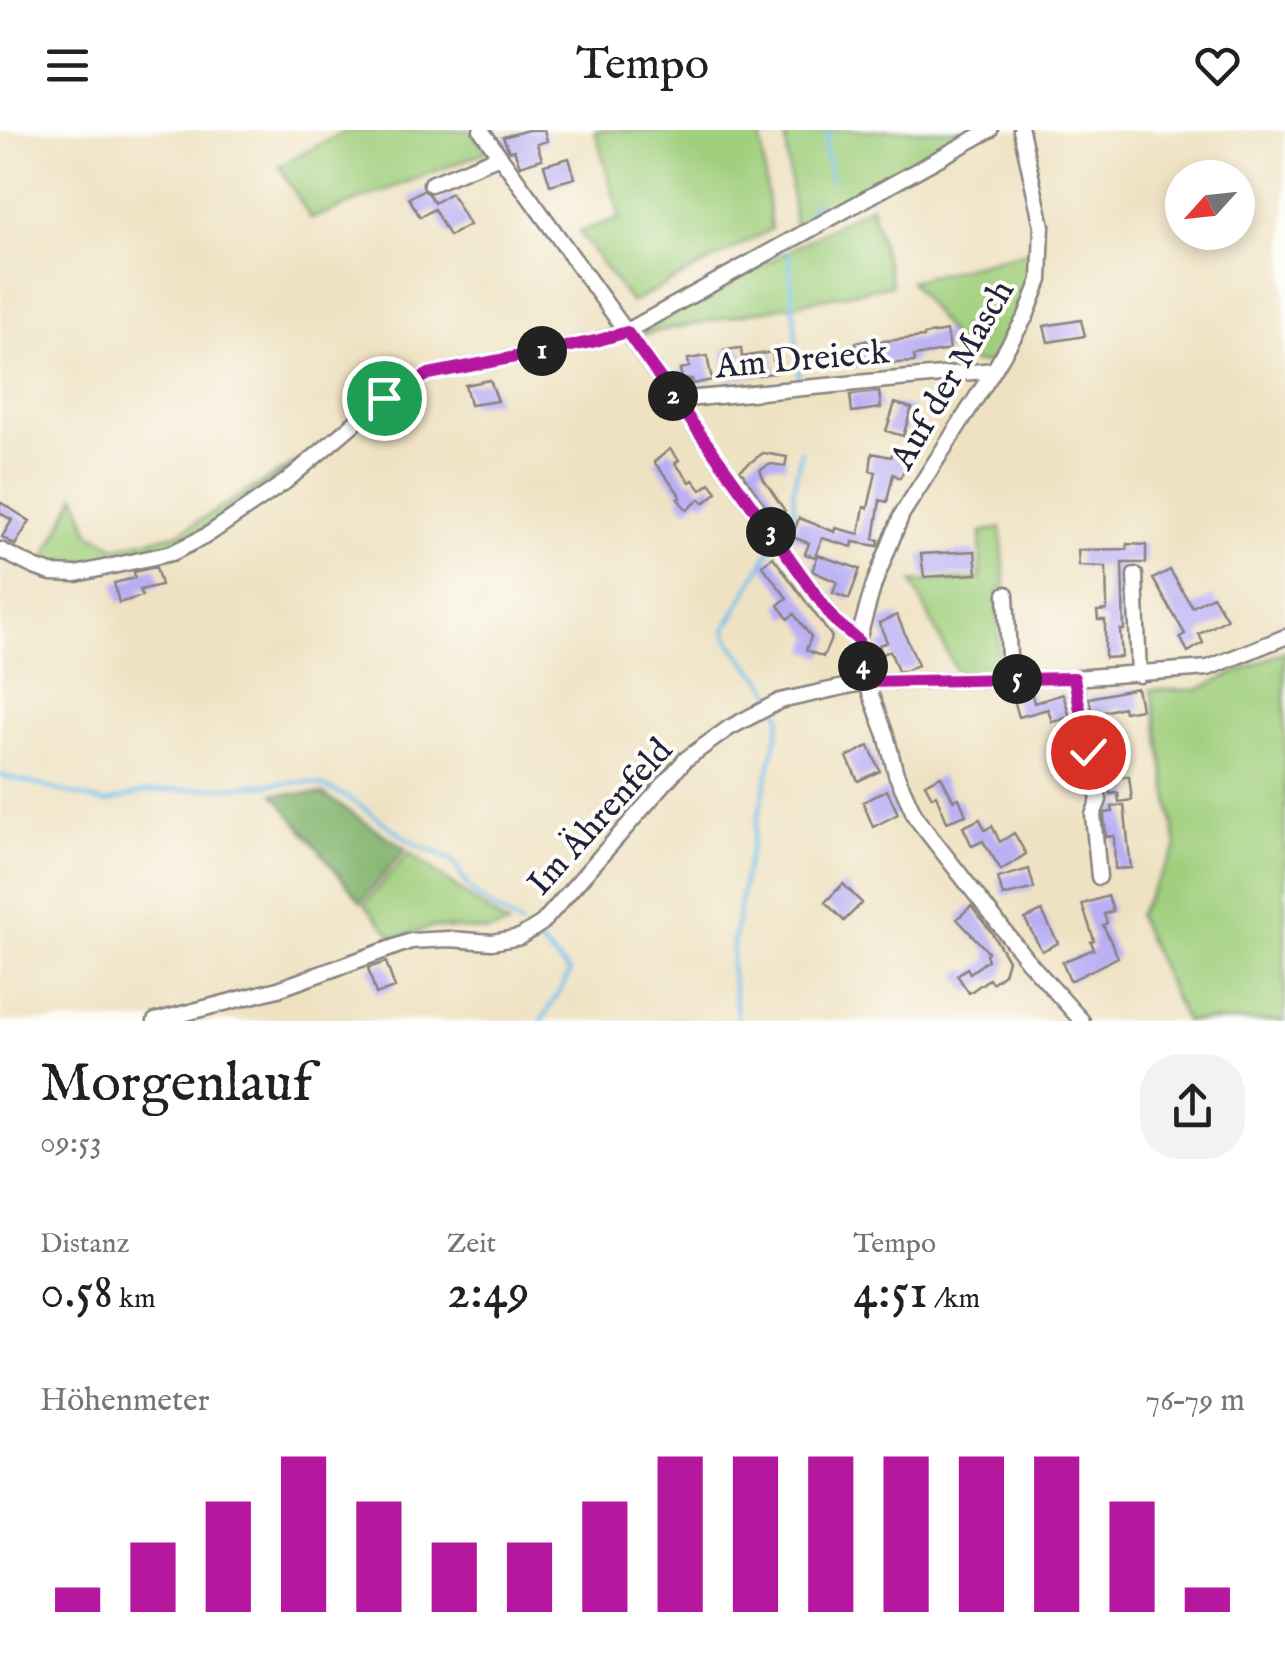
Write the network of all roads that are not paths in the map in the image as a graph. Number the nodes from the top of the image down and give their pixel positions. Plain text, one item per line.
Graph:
1 (482, 130) edge
2 (990, 130) edge
3 (1021, 130) edge
4 (500, 156) junction
5 (431, 184) dead end
6 (627, 332) junction
7 (994, 370) junction
8 (676, 400) junction
9 (0, 550) edge
10 (1135, 575) dead end
11 (1006, 594) dead end
12 (1285, 637) edge
13 (858, 640) junction
14 (1138, 675) junction
15 (1074, 678) junction
16 (1010, 679) junction
17 (866, 682) junction
18 (1099, 876) dead end
19 (154, 1021) edge
20 (1082, 1021) edge

1 - 4 street
2 - 6 street
3 - 7 street, Auf der Masch
4 - 5 street
4 - 6 street
6 - 8 street
6 - 9 street
7 - 8 street, Am Dreieck
7 - 13 street, Auf der Masch
8 - 13 street
10 - 14 street
11 - 16 street
12 - 14 street, Im Ährenfeld
13 - 17 street
14 - 15 street, Im Ährenfeld
15 - 16 street, Im Ährenfeld
15 - 18 street
16 - 17 street, Im Ährenfeld
17 - 19 street, Im Ährenfeld
17 - 20 street

